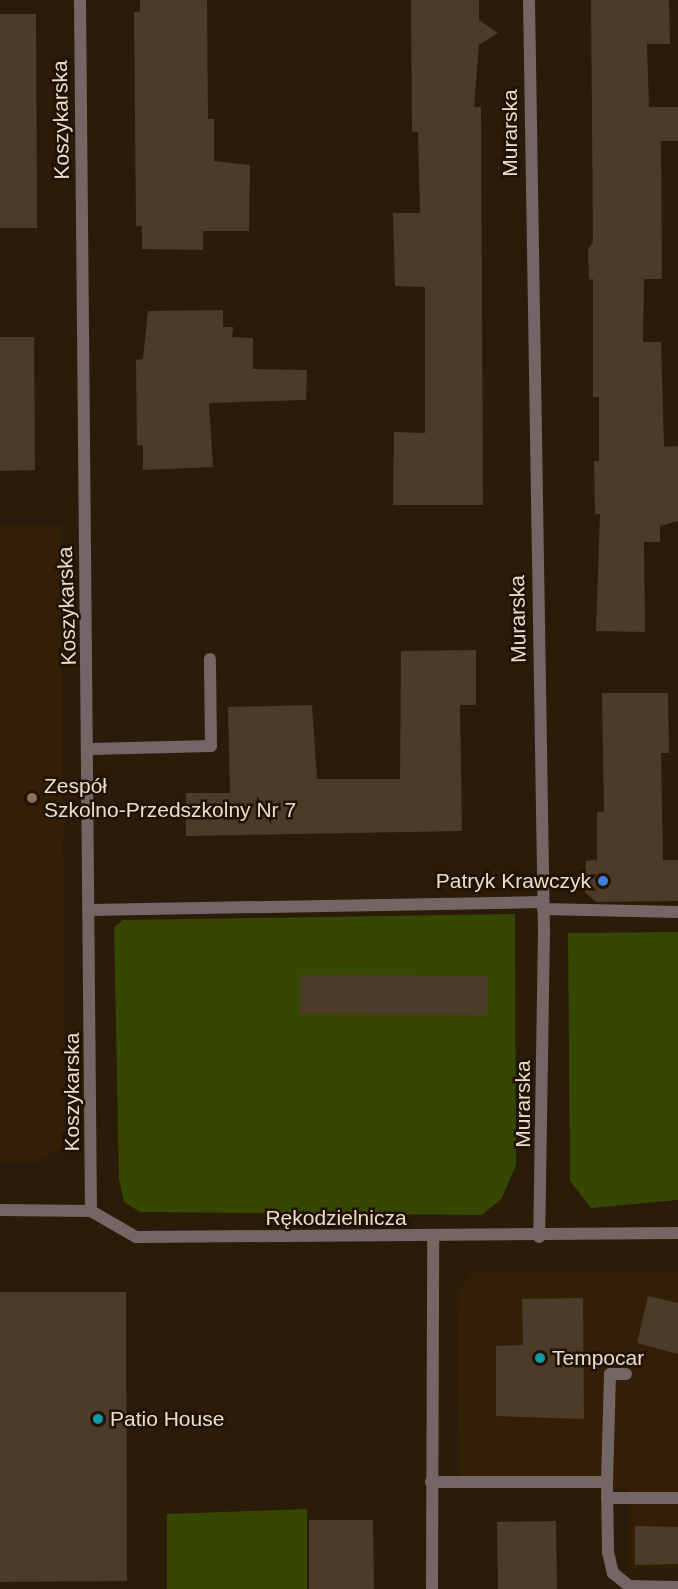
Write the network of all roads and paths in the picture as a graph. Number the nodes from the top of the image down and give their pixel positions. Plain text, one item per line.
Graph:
1 (80, 0) edge
2 (529, 0) edge
3 (210, 659) dead end
4 (90, 749) junction
5 (543, 905) junction
6 (91, 910) junction
7 (678, 912) edge
8 (0, 1210) edge
9 (91, 1211) junction
10 (678, 1233) edge
11 (539, 1237) junction
12 (433, 1238) junction
13 (626, 1374) dead end
14 (431, 1482) junction
15 (607, 1482) junction
16 (607, 1498) junction
17 (678, 1498) edge
18 (678, 1587) edge
19 (432, 1589) edge

1 - 4 street, Koszykarska
2 - 5 street, Murarska
3 - 4 street
4 - 6 street, Koszykarska
5 - 6 street
5 - 7 street
5 - 11 street, Murarska
6 - 9 street, Koszykarska
8 - 9 street, Rękodzielnicza
9 - 12 street, Rękodzielnicza
10 - 11 street, Rękodzielnicza
11 - 12 street, Rękodzielnicza
12 - 14 street
13 - 15 street
14 - 15 street
14 - 19 street
15 - 16 street
16 - 17 street
16 - 18 street

